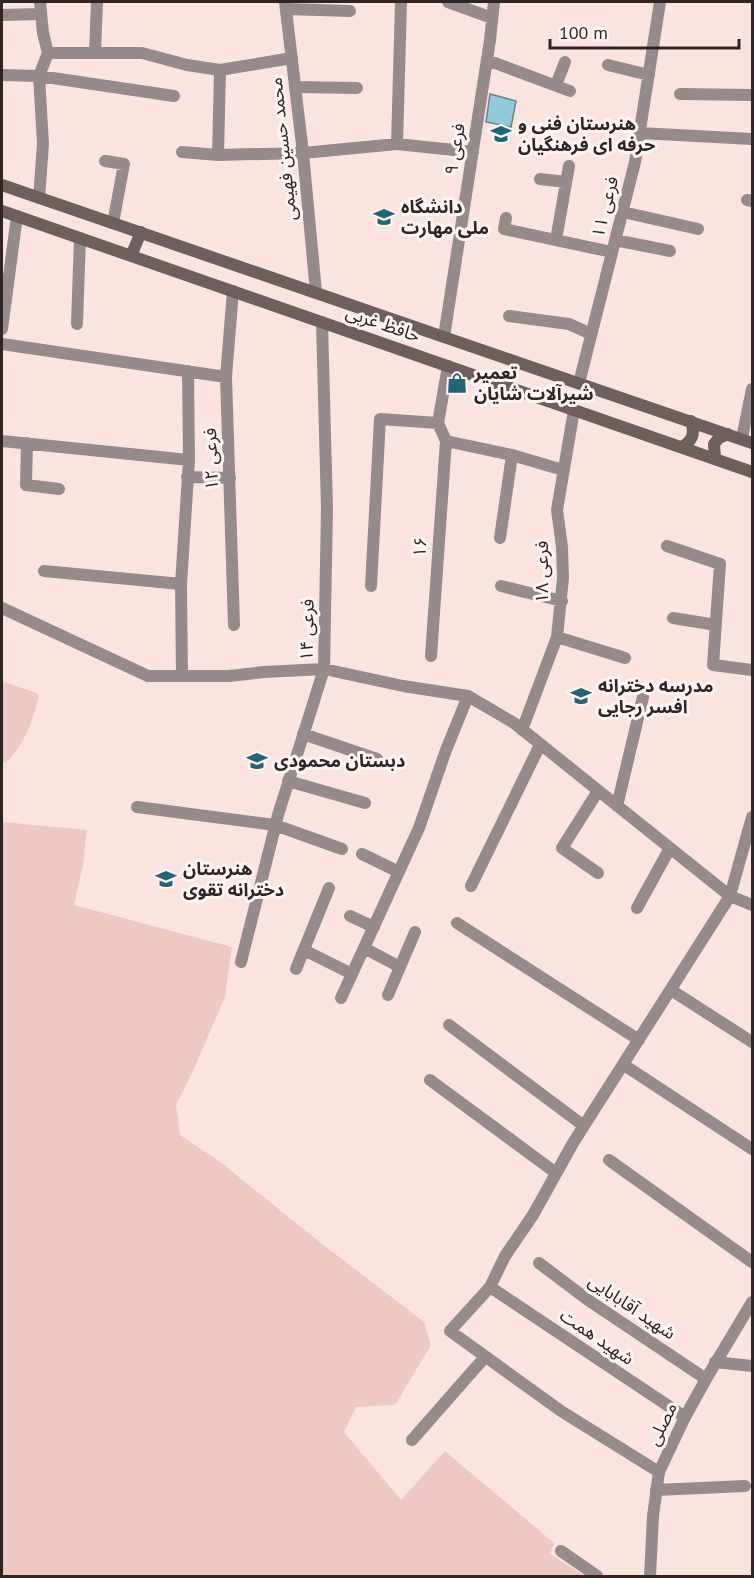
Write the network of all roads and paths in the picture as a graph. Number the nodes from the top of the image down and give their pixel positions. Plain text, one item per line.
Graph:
1 (97, 2) edge
2 (401, 2) edge
3 (448, 2) edge
4 (660, 2) edge
5 (494, 3) edge
6 (285, 5) edge
7 (41, 8) edge
8 (350, 11) dead end
9 (2, 15) edge
10 (492, 18) junction
11 (48, 53) junction
12 (95, 53) junction
13 (292, 58) junction
14 (487, 60) junction
15 (565, 62) dead end
16 (608, 65) dead end
17 (220, 70) junction
18 (2, 75) edge
19 (649, 75) junction
20 (39, 76) junction
21 (556, 86) junction
22 (295, 87) junction
23 (357, 88) dead end
24 (570, 91) dead end
25 (680, 94) dead end
26 (753, 95) edge
27 (174, 96) dead end
28 (640, 133) junction
29 (753, 140) edge
30 (397, 144) junction
31 (182, 152) dead end
32 (473, 152) junction
33 (303, 153) junction
34 (218, 155) junction
35 (105, 161) dead end
36 (569, 166) dead end
37 (540, 179) dead end
38 (566, 182) junction
39 (2, 185) edge
40 (39, 198) junction
41 (2, 211) edge
42 (623, 212) junction
43 (18, 216) junction
44 (506, 218) dead end
45 (113, 223) junction
46 (698, 229) dead end
47 (141, 232) junction
48 (80, 238) junction
49 (556, 240) junction
50 (614, 246) junction
51 (670, 251) dead end
52 (131, 256) junction
53 (6, 261) edge
54 (233, 291) junction
55 (316, 292) junction
56 (509, 316) dead end
57 (322, 322) junction
58 (77, 324) dead end
59 (2, 329) edge
60 (591, 334) junction
61 (444, 337) junction
62 (2, 344) edge
63 (448, 366) junction
64 (188, 371) junction
65 (226, 377) junction
66 (579, 383) junction
67 (753, 389) edge
68 (574, 410) junction
69 (691, 421) junction
70 (442, 432) junction
71 (728, 434) junction
72 (749, 440) edge
73 (2, 441) edge
74 (27, 443) junction
75 (682, 447) junction
76 (512, 455) junction
77 (715, 459) junction
78 (189, 460) junction
79 (562, 470) junction
80 (753, 472) edge
81 (188, 477) junction
82 (230, 477) junction
83 (59, 489) dead end
84 (500, 538) dead end
85 (667, 546) dead end
86 (44, 571) dead end
87 (181, 584) junction
88 (371, 586) dead end
89 (501, 586) dead end
90 (561, 601) junction
91 (2, 608) edge
92 (673, 618) dead end
93 (234, 625) dead end
94 (716, 625) junction
95 (557, 637) junction
96 (431, 656) dead end
97 (625, 658) dead end
98 (324, 669) junction
99 (753, 670) edge
100 (182, 676) junction
101 (468, 696) junction
102 (643, 697) dead end
103 (522, 730) junction
104 (303, 734) junction
105 (540, 745) junction
106 (377, 759) dead end
107 (288, 781) junction
108 (598, 791) junction
109 (365, 803) dead end
110 (617, 806) junction
111 (137, 807) dead end
112 (753, 818) edge
113 (275, 825) junction
114 (670, 848) junction
115 (342, 849) dead end
116 (362, 854) dead end
117 (399, 872) junction
118 (598, 873) dead end
119 (471, 886) dead end
120 (329, 888) dead end
121 (730, 896) junction
122 (753, 905) edge
123 (637, 908) dead end
124 (350, 916) dead end
125 (457, 923) dead end
126 (374, 927) junction
127 (415, 932) dead end
128 (364, 948) junction
129 (304, 950) junction
130 (241, 962) dead end
131 (400, 966) junction
132 (296, 969) dead end
133 (352, 974) junction
134 (671, 990) junction
135 (388, 995) dead end
136 (341, 998) dead end
137 (449, 1025) dead end
138 (639, 1040) junction
139 (753, 1042) edge
140 (624, 1065) junction
141 (430, 1080) dead end
142 (584, 1126) junction
143 (753, 1149) edge
144 (609, 1160) dead end
145 (556, 1173) junction
146 (753, 1262) edge
147 (539, 1263) dead end
148 (490, 1287) junction
149 (753, 1302) edge
150 (485, 1357) junction
151 (715, 1362) junction
152 (753, 1366) edge
153 (706, 1378) junction
154 (685, 1417) junction
155 (412, 1440) dead end
156 (659, 1472) junction
157 (745, 1486) dead end
158 (656, 1491) junction
159 (561, 1551) dead end
160 (597, 1576) edge
161 (650, 1576) edge

1 - 12 street
2 - 30 street
3 - 10 street
4 - 19 street, فرعی ۱۱
5 - 10 street, فرعی ۹
6 - 8 street
6 - 13 street, محمد حسین فهیمی
7 - 9 street
7 - 11 street
10 - 14 street, فرعی ۹
11 - 12 street
11 - 20 street
12 - 17 street
13 - 17 street
13 - 22 street, محمد حسین فهیمی
14 - 21 street
14 - 32 street, فرعی ۹
15 - 21 street
16 - 19 street
17 - 34 street
18 - 20 street
19 - 28 street, فرعی ۱۱
20 - 27 street
20 - 40 street
21 - 24 street
22 - 23 street
22 - 33 street, محمد حسین فهیمی
25 - 26 street
28 - 29 street
28 - 42 street, فرعی ۱۱
30 - 32 street
30 - 33 street
31 - 34 street
32 - 61 street, فرعی ۹
33 - 34 street
33 - 55 street, محمد حسین فهیمی
35 - 45 street
36 - 38 street
37 - 38 street
38 - 49 street
39 - 40 main road, حافظ غربی
40 - 45 main road, حافظ غربی
41 - 43 main road, حافظ غربی
42 - 46 street
42 - 50 street, فرعی ۱۱
43 - 48 main road, حافظ غربی
43 - 53 street
44 - 49 street
45 - 47 main road, حافظ غربی
47 - 52 main road
47 - 55 main road, حافظ غربی
48 - 52 main road, حافظ غربی
48 - 58 street
49 - 50 street
50 - 51 street
50 - 60 street, فرعی ۱۱
52 - 54 main road, حافظ غربی
53 - 59 street
54 - 57 main road, حافظ غربی
54 - 65 street, فرعی ۱۲
55 - 61 main road, حافظ غربی
56 - 60 street
57 - 63 main road, حافظ غربی
57 - 98 street, فرعی ۱۴
60 - 66 street, فرعی ۱۱
61 - 66 main road, حافظ غربی
62 - 64 street
63 - 68 main road, حافظ غربی
63 - 70 street, ۱۶
64 - 65 street
64 - 78 street
65 - 82 street, فرعی ۱۲
66 - 69 main road, حافظ غربی
67 - 72 street
68 - 75 main road, حافظ غربی
68 - 79 street, فرعی ۱۸
69 - 71 main road, حافظ غربی
69 - 75 main road
70 - 76 street
70 - 88 street
70 - 96 street, ۱۶
71 - 72 main road, حافظ غربی
71 - 77 main road
73 - 74 street
74 - 78 street
74 - 83 street
75 - 77 main road, حافظ غربی
76 - 79 street
76 - 84 street
77 - 80 main road, حافظ غربی
78 - 81 street
79 - 90 street, فرعی ۱۸
81 - 82 street
81 - 87 street
82 - 93 street, فرعی ۱۲
85 - 94 street
86 - 87 street
87 - 100 street
89 - 90 street
90 - 95 street, فرعی ۱۸
91 - 100 street
92 - 94 street
94 - 99 street
95 - 97 street
95 - 103 street, فرعی ۱۸
98 - 100 street
98 - 101 street
98 - 104 street, فرعی ۱۴
101 - 103 street
101 - 117 street
102 - 110 street
103 - 105 street
104 - 106 street
104 - 107 street, فرعی ۱۴
105 - 108 street
105 - 119 street
107 - 109 street
107 - 113 street, فرعی ۱۴
108 - 110 street
108 - 118 street
110 - 114 street
111 - 113 street
112 - 121 street
113 - 115 street
113 - 130 street, فرعی ۱۴
114 - 121 street
114 - 123 street
116 - 117 street
117 - 126 street
120 - 129 street
121 - 122 street
121 - 134 street
124 - 126 street
125 - 138 street
126 - 128 street
127 - 131 street
128 - 131 street
128 - 133 street
129 - 132 street
129 - 133 street
131 - 135 street
133 - 136 street
134 - 138 street
134 - 139 street
137 - 142 street
138 - 140 street
140 - 142 street
140 - 143 street
141 - 145 street
142 - 145 street
144 - 146 street
145 - 148 street
147 - 153 street, شهید آقابابایی
148 - 150 street
148 - 154 street, شهید همت
149 - 151 street, مصلی
150 - 155 street
150 - 156 street
151 - 152 street
151 - 153 street, مصلی
153 - 154 street, مصلی
154 - 156 street, مصلی
156 - 158 street, مصلی
157 - 158 street
158 - 161 street, مصلی
159 - 160 street

